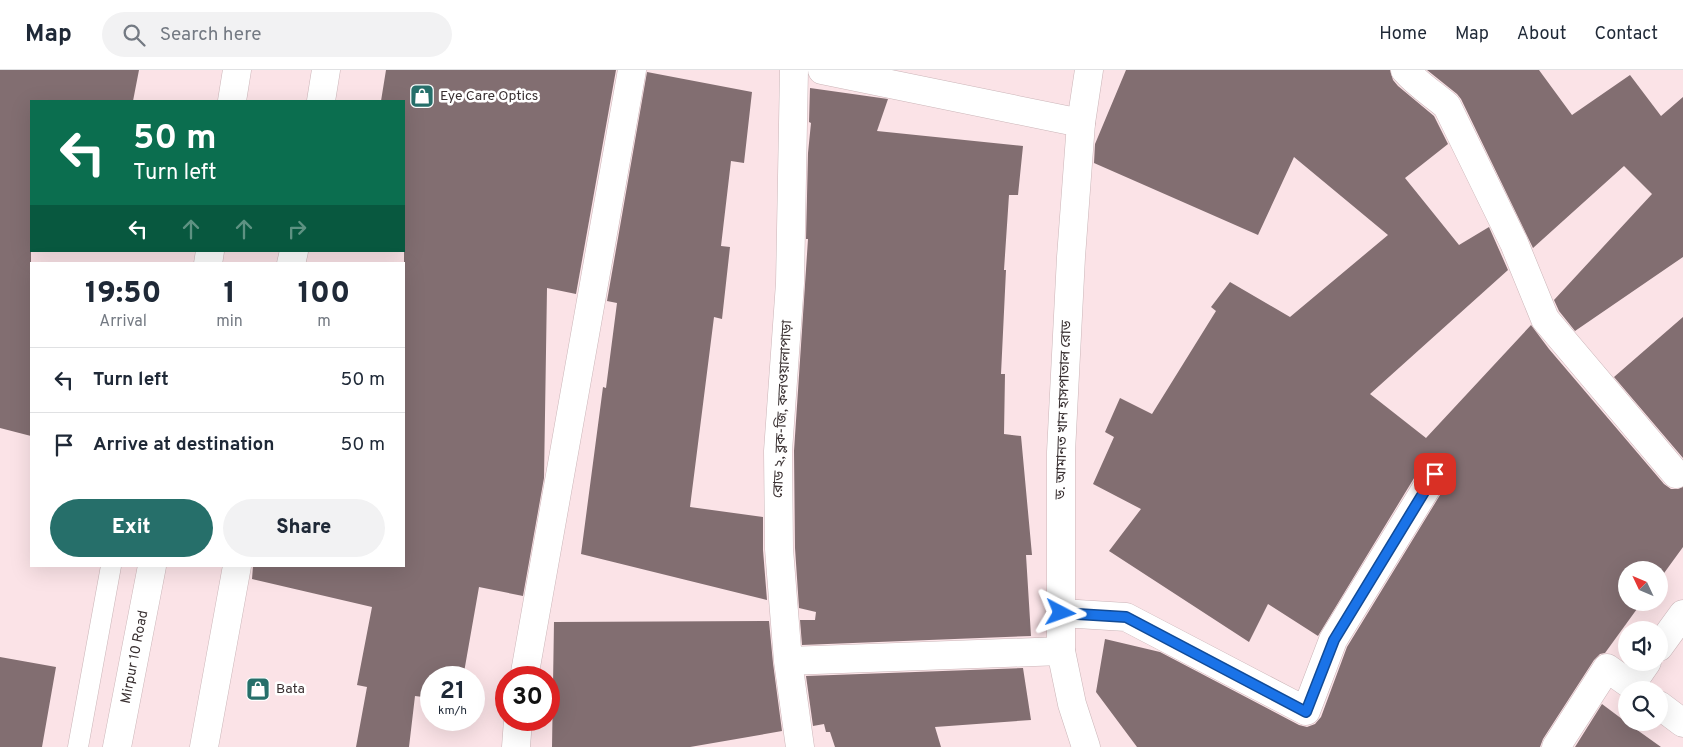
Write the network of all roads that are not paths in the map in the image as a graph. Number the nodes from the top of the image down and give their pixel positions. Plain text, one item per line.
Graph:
1 (236, 70) edge
2 (326, 70) edge
3 (632, 70) edge
4 (794, 70) edge
5 (822, 70) edge
6 (1089, 70) edge
7 (1404, 70) edge
8 (232, 100) edge
9 (321, 100) edge
10 (1081, 123) junction
11 (1435, 474) dead end
12 (1676, 474) dead end
13 (111, 567) edge
14 (152, 567) edge
15 (237, 567) edge
16 (1061, 613) junction
17 (1683, 614) edge
18 (1668, 635) edge
19 (1061, 651) junction
20 (788, 661) junction
21 (526, 666) edge
22 (1625, 681) edge
23 (1668, 712) edge
24 (1683, 723) edge
25 (517, 731) edge
26 (78, 747) edge
27 (117, 747) edge
28 (204, 747) edge
29 (516, 747) edge
30 (800, 747) edge
31 (1086, 747) edge
32 (1556, 747) edge

1 - 8 street
2 - 9 street
3 - 21 street
4 - 20 street, রোড ২, ব্লক-জি, কলওয়ালাপাড়া
5 - 10 street
6 - 10 street, ড. আমানত খান হাসপাতাল রোড
7 - 12 street
10 - 16 street, ড. আমানত খান হাসপাতাল রোড
11 - 16 street
13 - 26 lane
14 - 27 street, Mirpur 10 Road
15 - 28 street
16 - 19 street, ড. আমানত খান হাসপাতাল রোড
17 - 18 street
19 - 20 street
19 - 31 street, ড. আমানত খান হাসপাতাল রোড
20 - 30 street, রোড ২, ব্লক-জি, কলওয়ালাপাড়া
22 - 32 street
23 - 24 street
25 - 29 street

